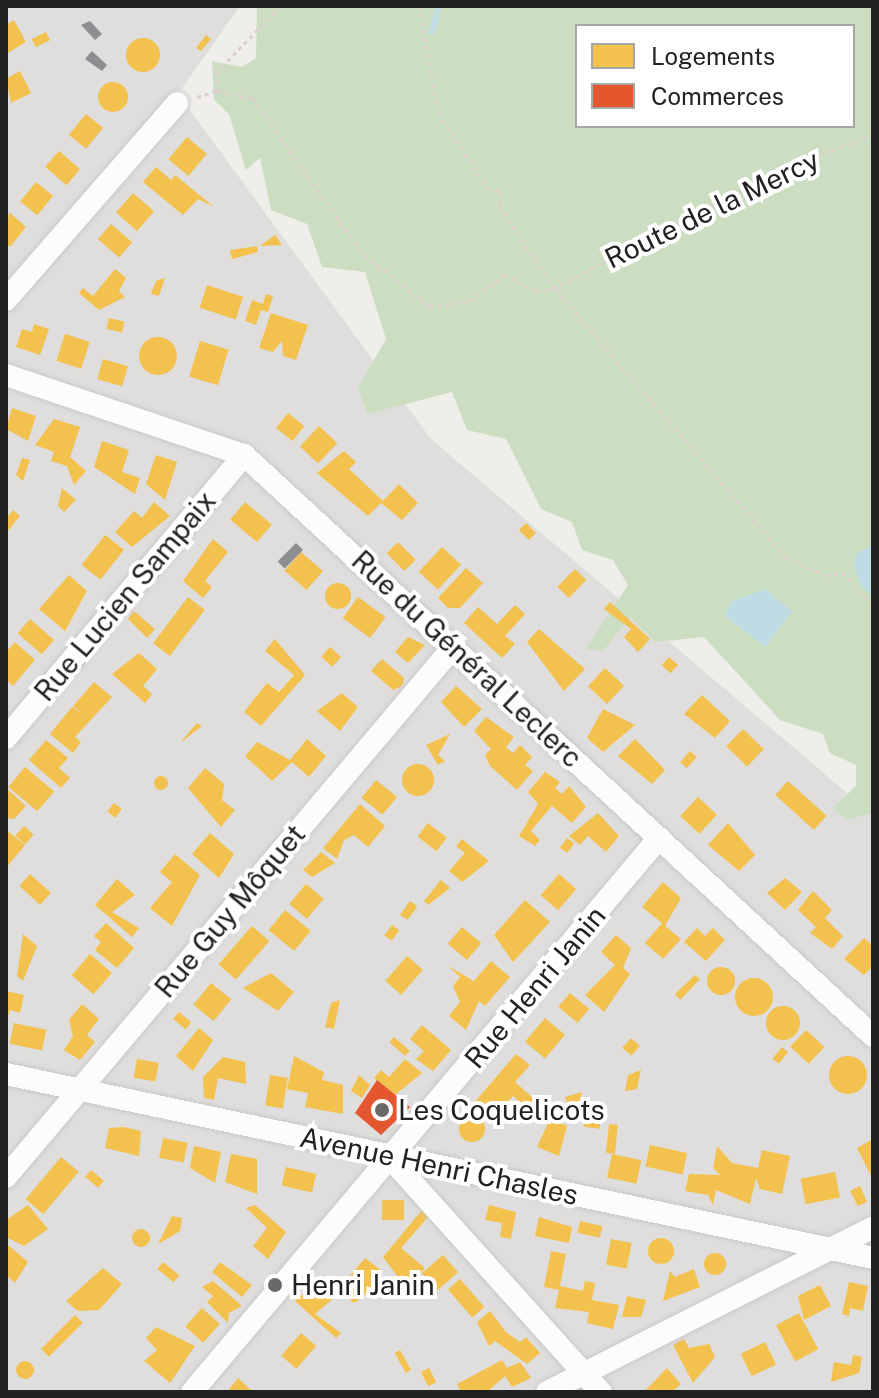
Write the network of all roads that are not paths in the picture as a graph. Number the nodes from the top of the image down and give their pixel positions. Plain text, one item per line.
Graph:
1 (177, 103) dead end
2 (6, 300) edge
3 (6, 375) edge
4 (244, 455) junction
5 (455, 645) junction
6 (6, 738) edge
7 (659, 838) junction
8 (873, 1036) edge
9 (6, 1074) edge
10 (81, 1089) junction
11 (391, 1159) junction
12 (6, 1177) edge
13 (873, 1227) edge
14 (831, 1250) junction
15 (873, 1258) edge
16 (585, 1373) junction
17 (192, 1392) edge
18 (547, 1392) edge
19 (601, 1392) edge

1 - 2 street
3 - 4 street, Rue du Général Leclerc
4 - 5 street, Rue du Général Leclerc
4 - 6 street, Rue Lucien Sampaix
5 - 7 street, Rue du Général Leclerc
5 - 10 street, Rue Guy Môquet
7 - 8 street, Rue du Général Leclerc
7 - 11 street, Rue Henri Janin
9 - 10 street, Avenue Henri Chasles
10 - 11 street, Avenue Henri Chasles
10 - 12 street, Rue Guy Môquet
11 - 14 street, Avenue Henri Chasles
11 - 16 street
11 - 17 street, Rue Henri Janin
13 - 14 street
14 - 15 street, Avenue Henri Chasles
14 - 16 street
16 - 18 street
16 - 19 street

